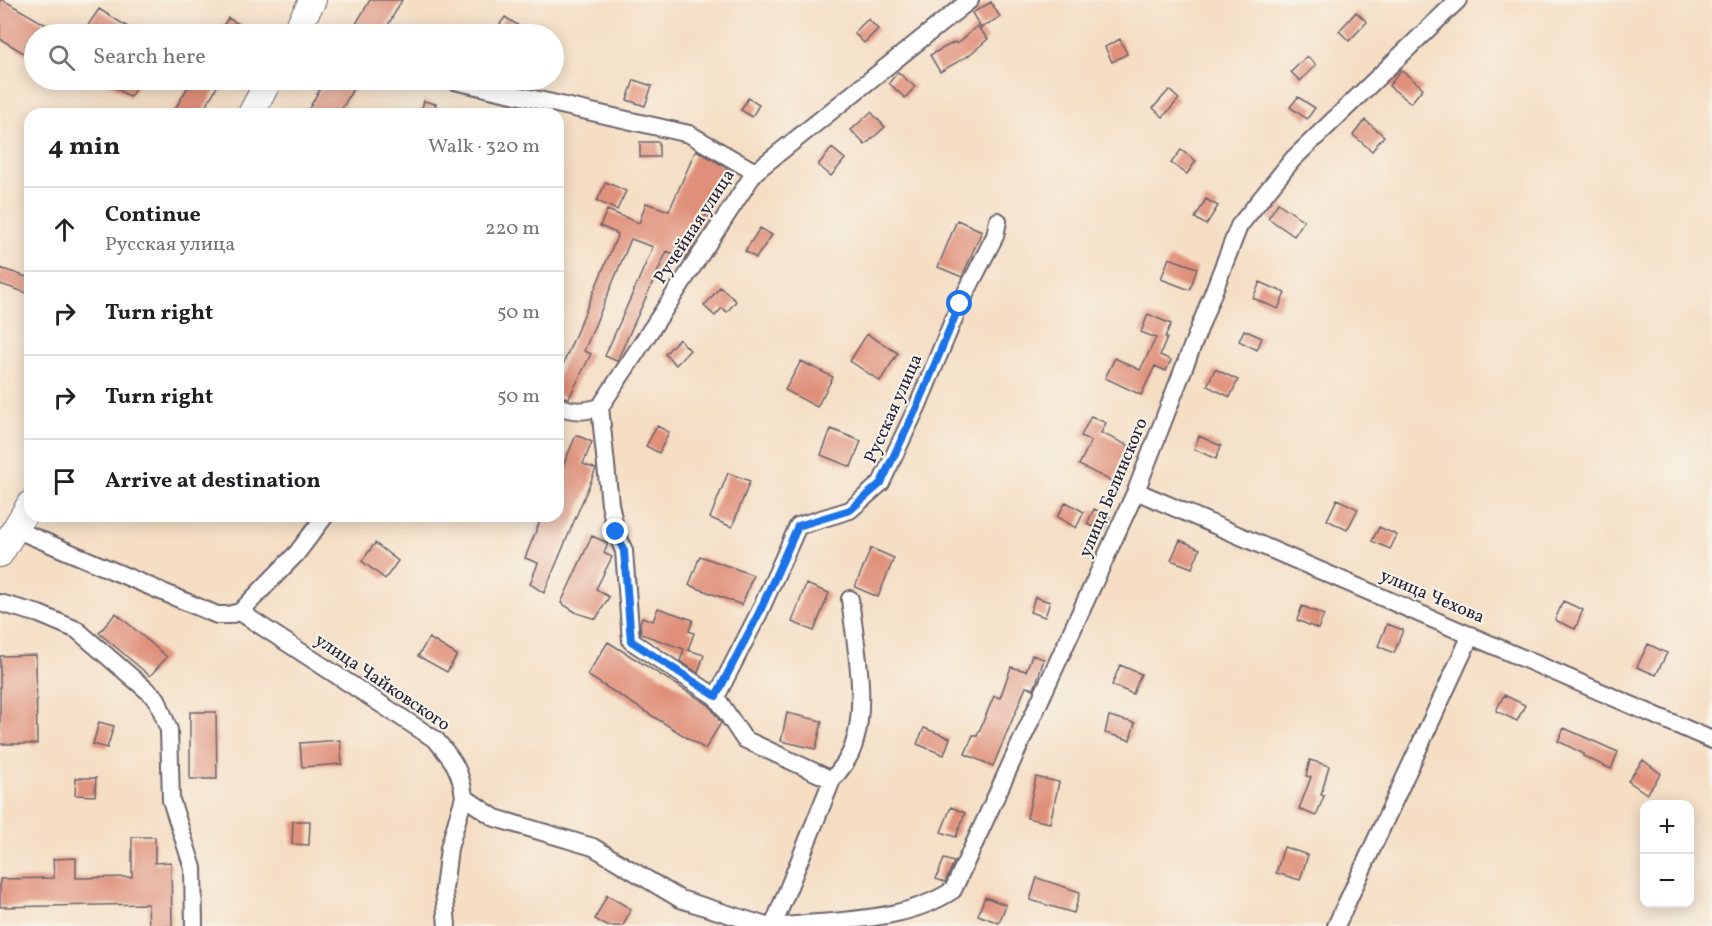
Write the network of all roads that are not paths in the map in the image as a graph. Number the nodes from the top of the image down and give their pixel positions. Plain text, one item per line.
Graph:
1 (970, 0) edge
2 (1458, 0) edge
3 (311, 1) edge
4 (299, 24) edge
5 (264, 90) edge
6 (494, 90) edge
7 (254, 108) edge
8 (755, 172) junction
9 (998, 221) dead end
10 (600, 407) junction
11 (564, 408) edge
12 (1136, 491) junction
13 (24, 514) edge
14 (320, 522) edge
15 (15, 529) junction
16 (0, 554) edge
17 (850, 599) dead end
18 (0, 603) edge
19 (240, 612) junction
20 (1471, 635) junction
21 (716, 696) junction
22 (1712, 740) edge
23 (832, 780) junction
24 (464, 797) junction
25 (896, 914) junction
26 (194, 926) edge
27 (447, 926) edge
28 (766, 926) edge
29 (773, 926) edge
30 (786, 926) edge
31 (908, 926) edge
32 (1336, 926) edge

1 - 8 street, Ручейная улица
2 - 12 street, улица Белинского
3 - 4 main road
5 - 7 main road
6 - 8 street
8 - 10 street, Ручейная улица
9 - 21 street, Русская улица
10 - 11 street
10 - 21 street
12 - 20 street, улица Чехова
12 - 25 street, улица Белинского
13 - 15 main road
14 - 19 street
15 - 16 main road
15 - 19 street
17 - 23 street
18 - 26 street
19 - 24 street, улица Чайковского
20 - 22 street, улица Чехова
20 - 32 street
21 - 23 street
23 - 29 street
24 - 27 street
24 - 28 street
25 - 30 street, улица Белинского
25 - 31 street

